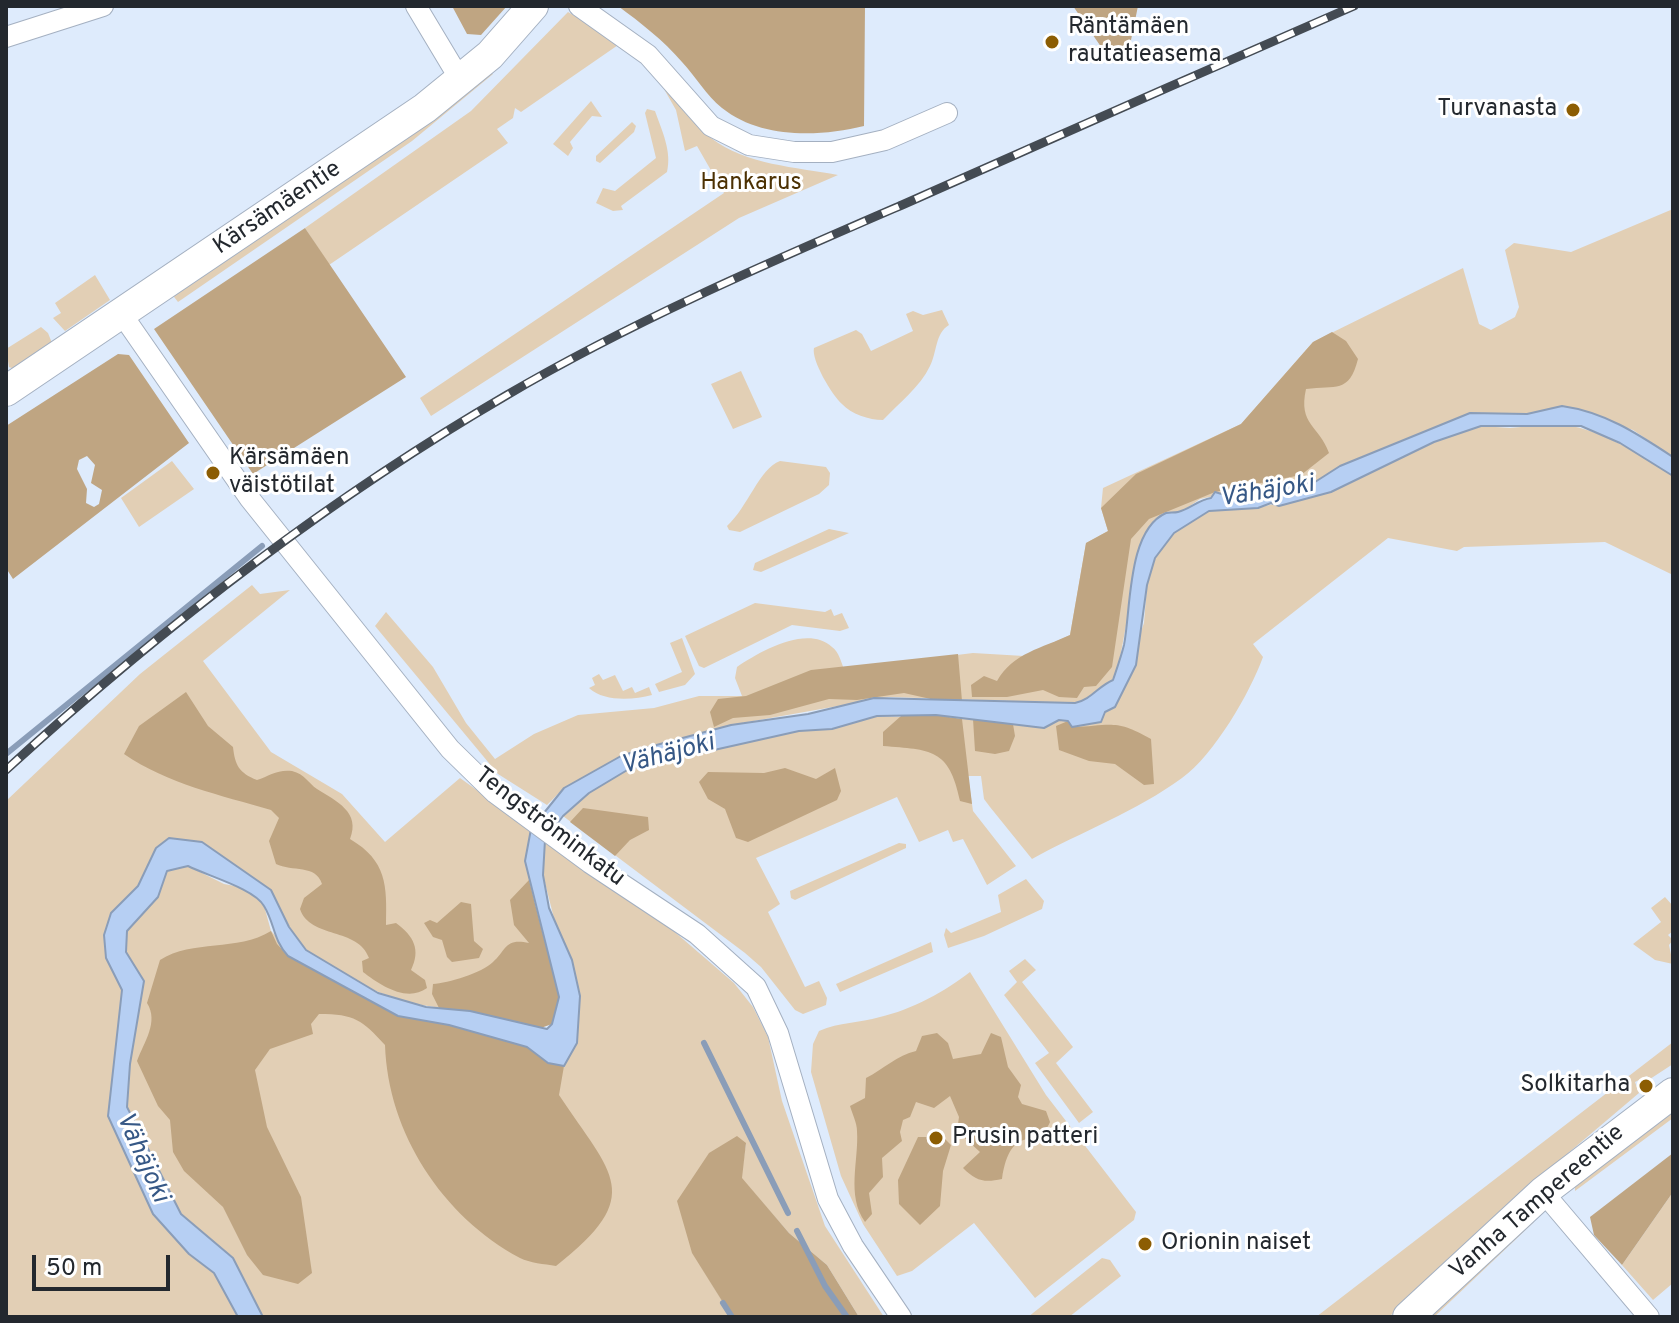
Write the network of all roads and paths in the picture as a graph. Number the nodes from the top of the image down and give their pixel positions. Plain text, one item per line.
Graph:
1 (103, 6) edge
2 (416, 6) edge
3 (533, 6) edge
4 (579, 6) edge
5 (6, 36) edge
6 (461, 81) junction
7 (947, 113) dead end
8 (121, 313) junction
9 (6, 391) edge
10 (1673, 1093) edge
11 (1543, 1192) junction
12 (901, 1317) edge
13 (1408, 1317) edge
14 (1649, 1317) edge

1 - 5 street
2 - 6 street
3 - 6 street, Kärsämäentie
4 - 7 street
6 - 8 street, Kärsämäentie
8 - 9 street, Kärsämäentie
8 - 12 street, Tengströminkatu
10 - 11 street, Vanha Tampereentie
11 - 13 street, Vanha Tampereentie
11 - 14 street

